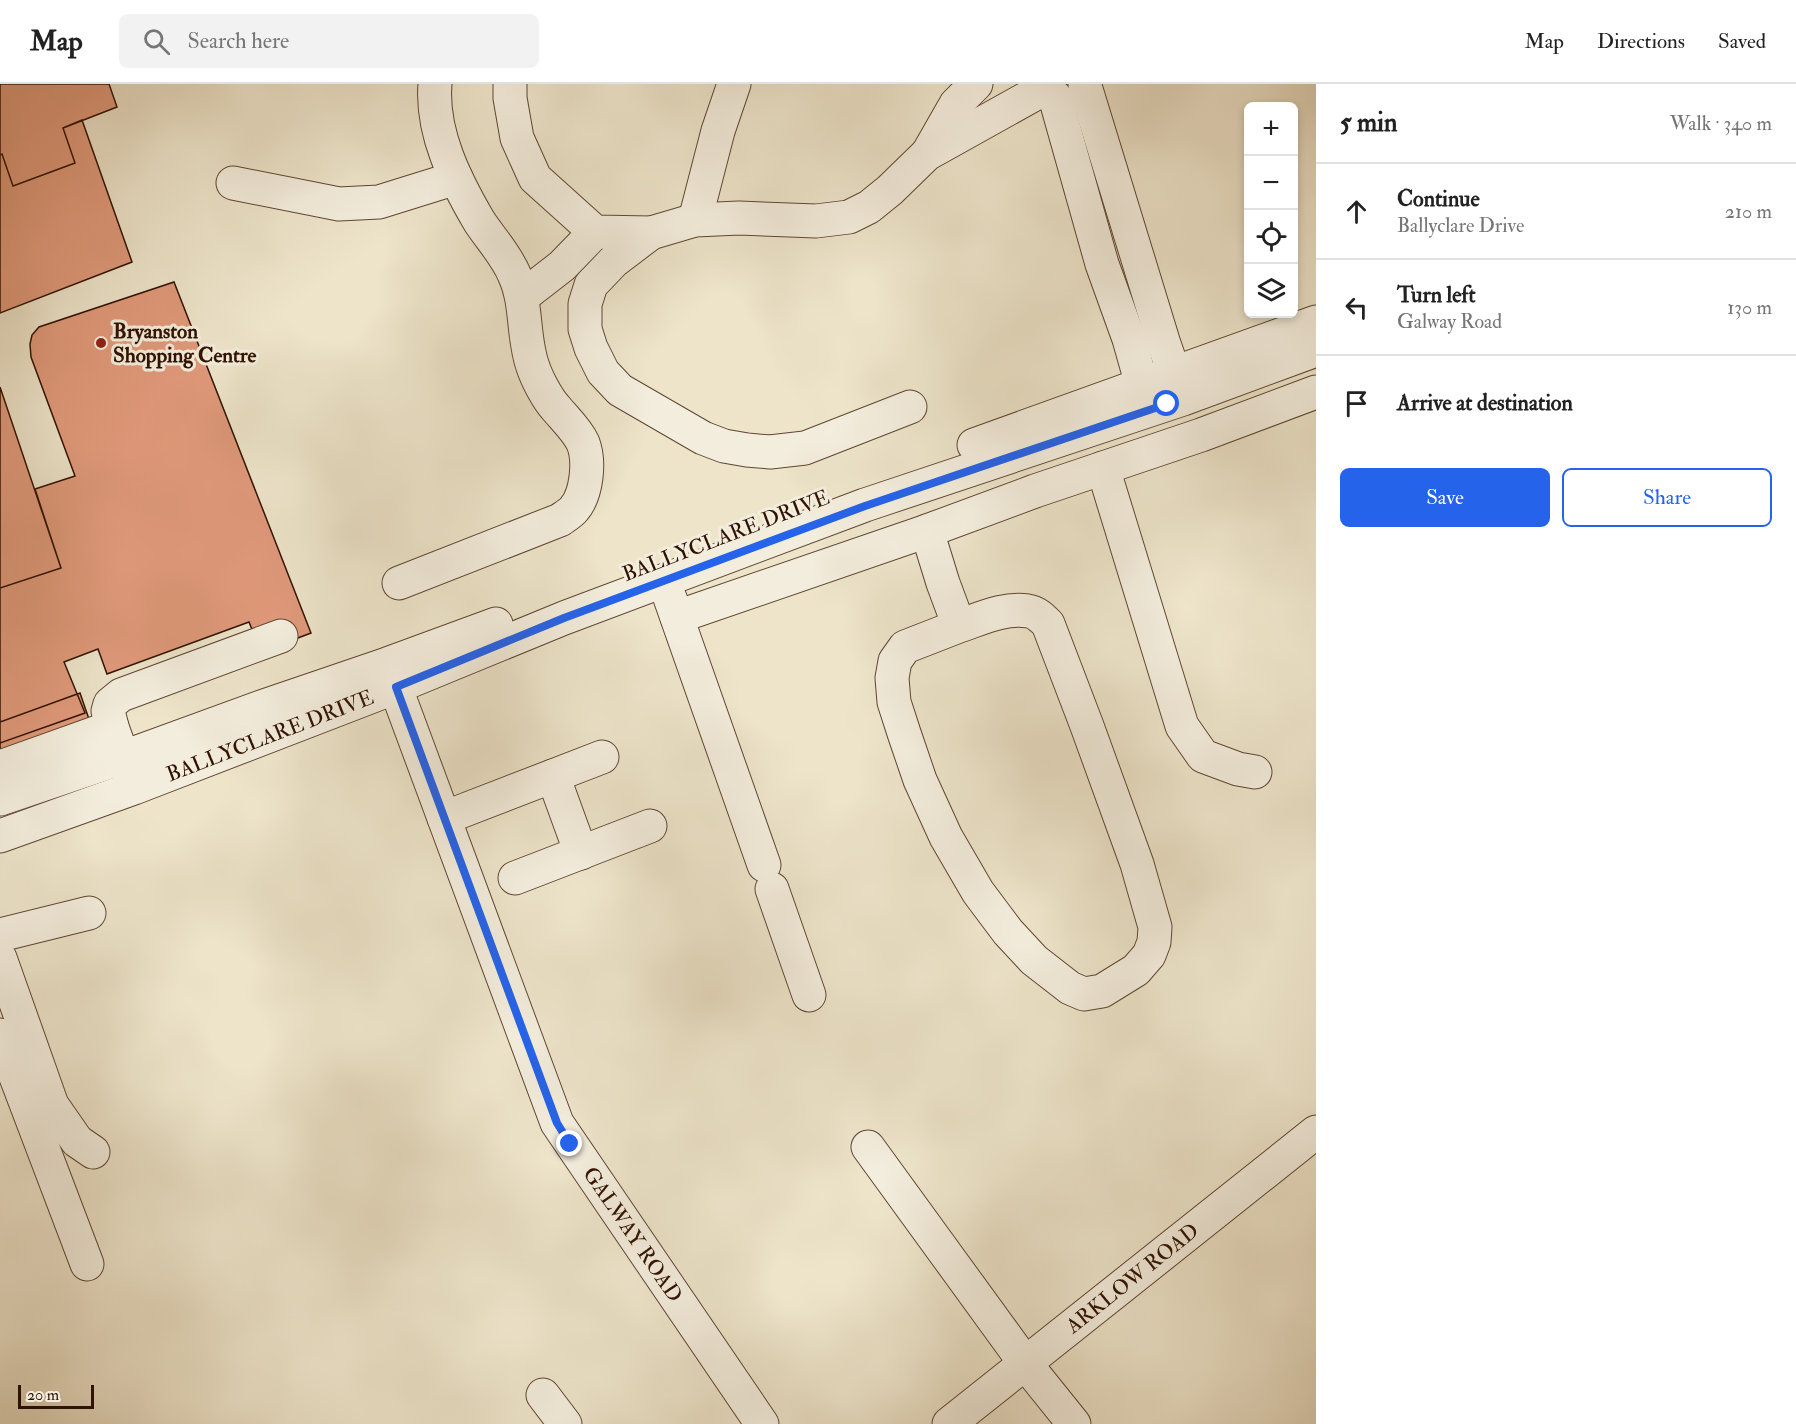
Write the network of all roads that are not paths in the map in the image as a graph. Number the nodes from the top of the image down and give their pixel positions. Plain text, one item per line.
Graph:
1 (435, 84) edge
2 (510, 84) edge
3 (734, 84) edge
4 (976, 84) edge
5 (1086, 85) edge
6 (1043, 91) edge
7 (927, 154) junction
8 (456, 178) junction
9 (233, 183) dead end
10 (695, 220) junction
11 (595, 232) junction
12 (651, 233) junction
13 (522, 297) junction
14 (1316, 322) edge
15 (1316, 350) edge
16 (1163, 392) junction
17 (1316, 392) edge
18 (910, 407) dead end
19 (1201, 435) junction
20 (1170, 445) junction
21 (1103, 468) junction
22 (927, 531) junction
23 (660, 570) junction
24 (399, 583) dead end
25 (677, 617) junction
26 (959, 626) junction
27 (281, 636) dead end
28 (392, 675) junction
29 (112, 727) junction
30 (124, 757) junction
31 (602, 757) dead end
32 (0, 767) edge
33 (1255, 772) dead end
34 (553, 776) junction
35 (134, 788) junction
36 (0, 799) edge
37 (444, 818) junction
38 (650, 826) dead end
39 (0, 836) edge
40 (581, 853) junction
41 (515, 878) dead end
42 (89, 913) dead end
43 (0, 935) edge
44 (0, 958) edge
45 (809, 994) dead end
46 (0, 1035) edge
47 (1316, 1132) edge
48 (868, 1147) dead end
49 (93, 1152) dead end
50 (87, 1264) dead end
51 (1024, 1363) junction
52 (543, 1395) dead end
53 (565, 1424) edge
54 (762, 1424) edge
55 (949, 1424) edge
56 (1074, 1424) edge

1 - 8 street
2 - 11 street
3 - 10 street
4 - 7 street
5 - 6 street
5 - 16 street
6 - 7 street
6 - 16 street
7 - 10 street
8 - 9 street
8 - 13 street
10 - 12 street
11 - 12 street
11 - 13 street
12 - 18 street
13 - 24 street
14 - 16 street, BALLYCLARE DRIVE
15 - 16 street, BALLYCLARE DRIVE
16 - 19 street
16 - 20 street
16 - 23 street, BALLYCLARE DRIVE
17 - 19 street
19 - 20 street
20 - 21 street
21 - 22 street
21 - 33 street
22 - 25 street
22 - 26 street
23 - 25 street
23 - 28 street, BALLYCLARE DRIVE
25 - 45 street
26 - 26 street
27 - 29 street
28 - 30 street, BALLYCLARE DRIVE
28 - 35 street, BALLYCLARE DRIVE
28 - 37 street, GALWAY ROAD
29 - 30 street
29 - 32 street
30 - 35 street
30 - 36 street, BALLYCLARE DRIVE
31 - 34 street
34 - 37 street
34 - 40 street
35 - 39 street, BALLYCLARE DRIVE
37 - 54 street, GALWAY ROAD
38 - 40 street
40 - 41 street
42 - 43 street
44 - 49 street
46 - 50 street
47 - 51 street, ARKLOW ROAD
48 - 51 street
51 - 55 street, ARKLOW ROAD
51 - 56 street
52 - 53 street

